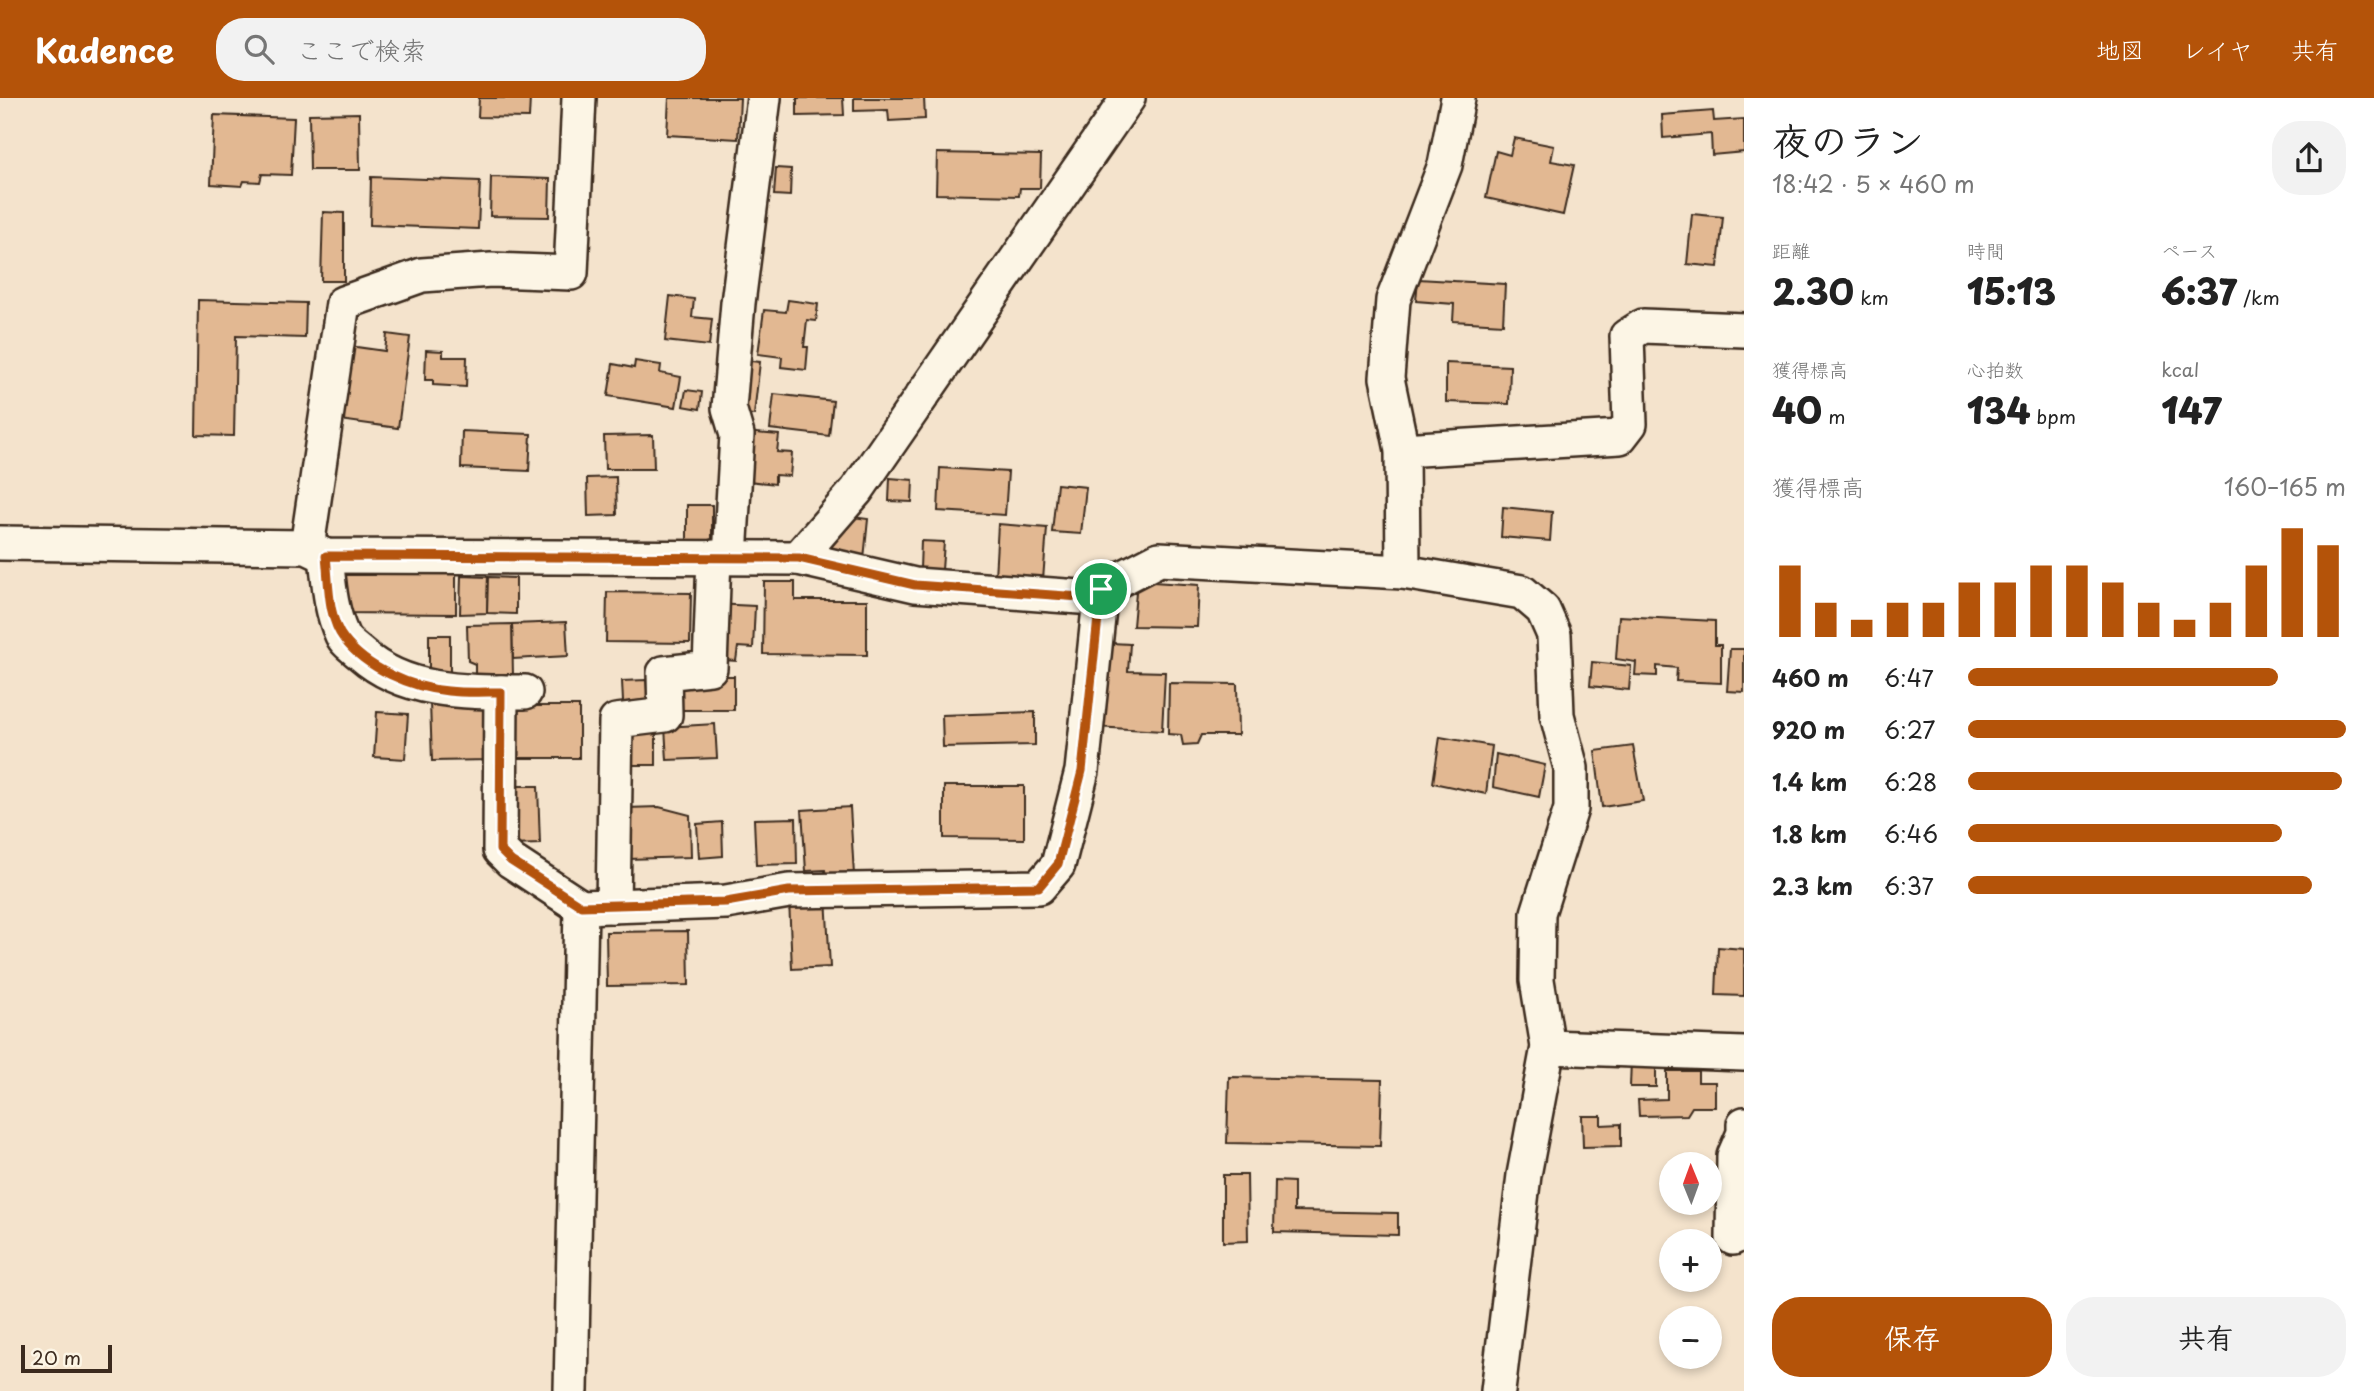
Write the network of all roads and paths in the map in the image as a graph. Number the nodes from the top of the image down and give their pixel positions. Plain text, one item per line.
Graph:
1 (579, 98) edge
2 (764, 98) edge
3 (1128, 98) edge
4 (1458, 98) edge
5 (1744, 330) edge
6 (1402, 450) junction
7 (0, 543) edge
8 (317, 552) junction
9 (722, 557) junction
10 (799, 558) junction
11 (1403, 572) junction
12 (1101, 589) junction
13 (597, 906) junction
14 (1548, 1047) junction
15 (1744, 1054) edge
16 (1744, 1124) edge
17 (1733, 1238) dead end
18 (571, 1391) edge
19 (1498, 1391) edge

1 - 8 street
2 - 9 street
3 - 10 street
4 - 6 street
5 - 6 street
6 - 11 street
7 - 8 street
8 - 9 street
8 - 13 street
9 - 10 street
9 - 13 street
10 - 12 street
11 - 12 street
11 - 14 street
12 - 13 street
13 - 18 street
14 - 15 street
14 - 19 street
16 - 17 street

